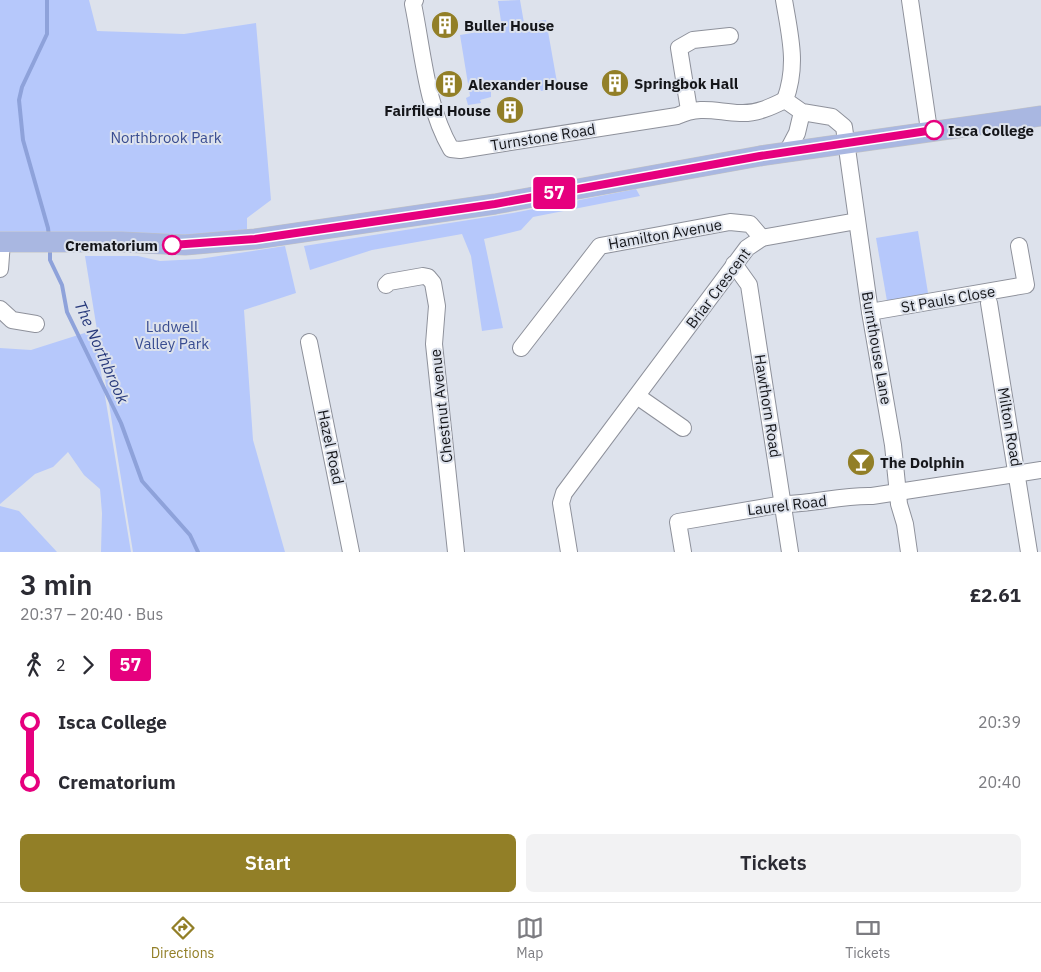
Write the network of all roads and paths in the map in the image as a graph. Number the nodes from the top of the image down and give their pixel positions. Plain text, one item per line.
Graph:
1 (415, 0) edge
2 (784, 0) edge
3 (910, 0) edge
4 (730, 36) dead end
5 (785, 100) junction
6 (689, 110) junction
7 (802, 112) junction
8 (1041, 116) edge
9 (929, 130) junction
10 (846, 144) junction
11 (787, 152) junction
12 (858, 221) junction
13 (762, 238) junction
14 (1, 242) edge
15 (1019, 246) dead end
16 (734, 264) junction
17 (0, 269) edge
18 (386, 285) dead end
19 (989, 303) dead end
20 (0, 309) edge
21 (870, 312) junction
22 (36, 324) dead end
23 (309, 342) dead end
24 (521, 348) dead end
25 (637, 396) junction
26 (683, 428) dead end
27 (1041, 470) edge
28 (1018, 474) junction
29 (898, 492) junction
30 (784, 504) junction
31 (351, 552) edge
32 (456, 552) edge
33 (569, 552) edge
34 (682, 552) edge
35 (790, 552) edge
36 (909, 552) edge
37 (1029, 552) edge

1 - 6 street, Turnstone Road
2 - 5 street
3 - 9 street
4 - 6 street
5 - 6 street, Turnstone Road
5 - 7 street
7 - 10 street, Burnthouse Lane
7 - 11 street
8 - 9 main road
9 - 10 main road
10 - 11 main road
10 - 12 street, Burnthouse Lane
11 - 14 main road
12 - 13 street, Briar Crescent
12 - 21 street, Burnthouse Lane
13 - 16 street, Briar Crescent
13 - 24 street, Hamilton Avenue
14 - 17 street
15 - 21 street, St Pauls Close
16 - 25 street, Briar Crescent
16 - 30 street, Hawthorn Road
18 - 32 street, Chestnut Avenue
19 - 28 street, Milton Road
20 - 22 street
21 - 29 street, Burnthouse Lane
23 - 31 street, Hazel Road
25 - 26 street
25 - 33 street, Briar Crescent
27 - 28 street, Laurel Road
28 - 29 street, Laurel Road
28 - 37 street, Milton Road
29 - 30 street, Laurel Road
29 - 36 street, Burnthouse Lane
30 - 34 street, Laurel Road
30 - 35 street, Hawthorn Road

